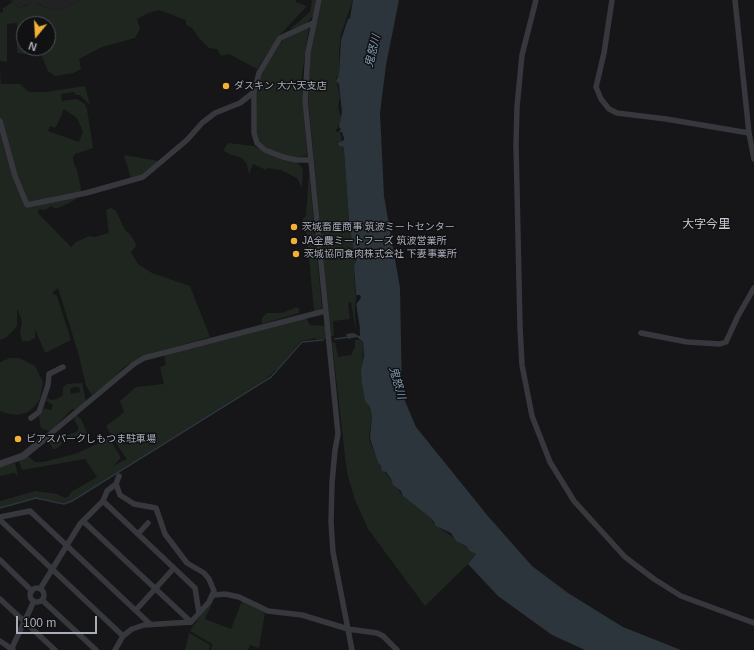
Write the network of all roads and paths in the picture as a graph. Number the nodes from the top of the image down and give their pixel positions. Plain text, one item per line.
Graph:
1 (319, 0) edge
2 (536, 0) edge
3 (612, 0) edge
4 (735, 0) edge
5 (313, 23) junction
6 (254, 92) junction
7 (0, 121) edge
8 (749, 133) junction
9 (753, 145) edge
10 (754, 159) edge
11 (311, 160) junction
12 (754, 288) edge
13 (325, 310) junction
14 (641, 332) dead end
15 (63, 367) dead end
16 (31, 418) dead end
17 (43, 440) joint
18 (0, 464) edge
19 (118, 476) dead end
20 (116, 484) junction
21 (103, 501) junction
22 (0, 517) edge
23 (0, 520) edge
24 (83, 520) junction
25 (148, 523) dead end
26 (138, 534) junction
27 (68, 546) junction
28 (0, 560) edge
29 (174, 568) junction
30 (52, 570) junction
31 (155, 589) junction
32 (40, 590) junction
33 (32, 591) junction
34 (213, 595) junction
35 (0, 599) edge
36 (42, 600) junction
37 (34, 601) junction
38 (136, 610) junction
39 (199, 613) junction
40 (25, 622) junction
41 (191, 622) junction
42 (754, 623) edge
43 (150, 624) junction
44 (348, 628) junction
45 (123, 636) junction
46 (0, 641) edge
47 (12, 650) edge
48 (54, 650) edge
49 (96, 650) edge
50 (115, 650) edge
51 (352, 650) edge
52 (397, 650) edge

1 - 5 street
2 - 42 street
3 - 8 street
4 - 8 street
5 - 6 street
5 - 11 street
6 - 7 street
6 - 11 street
8 - 9 street
9 - 10 street
11 - 13 street
12 - 14 street
13 - 17 street
13 - 44 street
15 - 16 street
17 - 18 street
19 - 20 street
20 - 21 street
20 - 34 street
21 - 24 street
21 - 26 street
22 - 27 street
23 - 30 street
24 - 27 street
24 - 31 street
25 - 26 street
26 - 29 street
27 - 30 street
27 - 38 street
28 - 33 street
29 - 31 street
29 - 39 street
30 - 32 street
30 - 45 street
31 - 38 street
31 - 41 street
32 - 33 street
32 - 36 street
33 - 37 street
34 - 39 street
34 - 44 street
35 - 40 street
36 - 37 street
36 - 49 street
37 - 40 street
38 - 43 street
39 - 41 street
40 - 47 street
40 - 48 street
41 - 43 street
43 - 45 street
44 - 51 street
44 - 52 street
45 - 50 street
46 - 47 street

